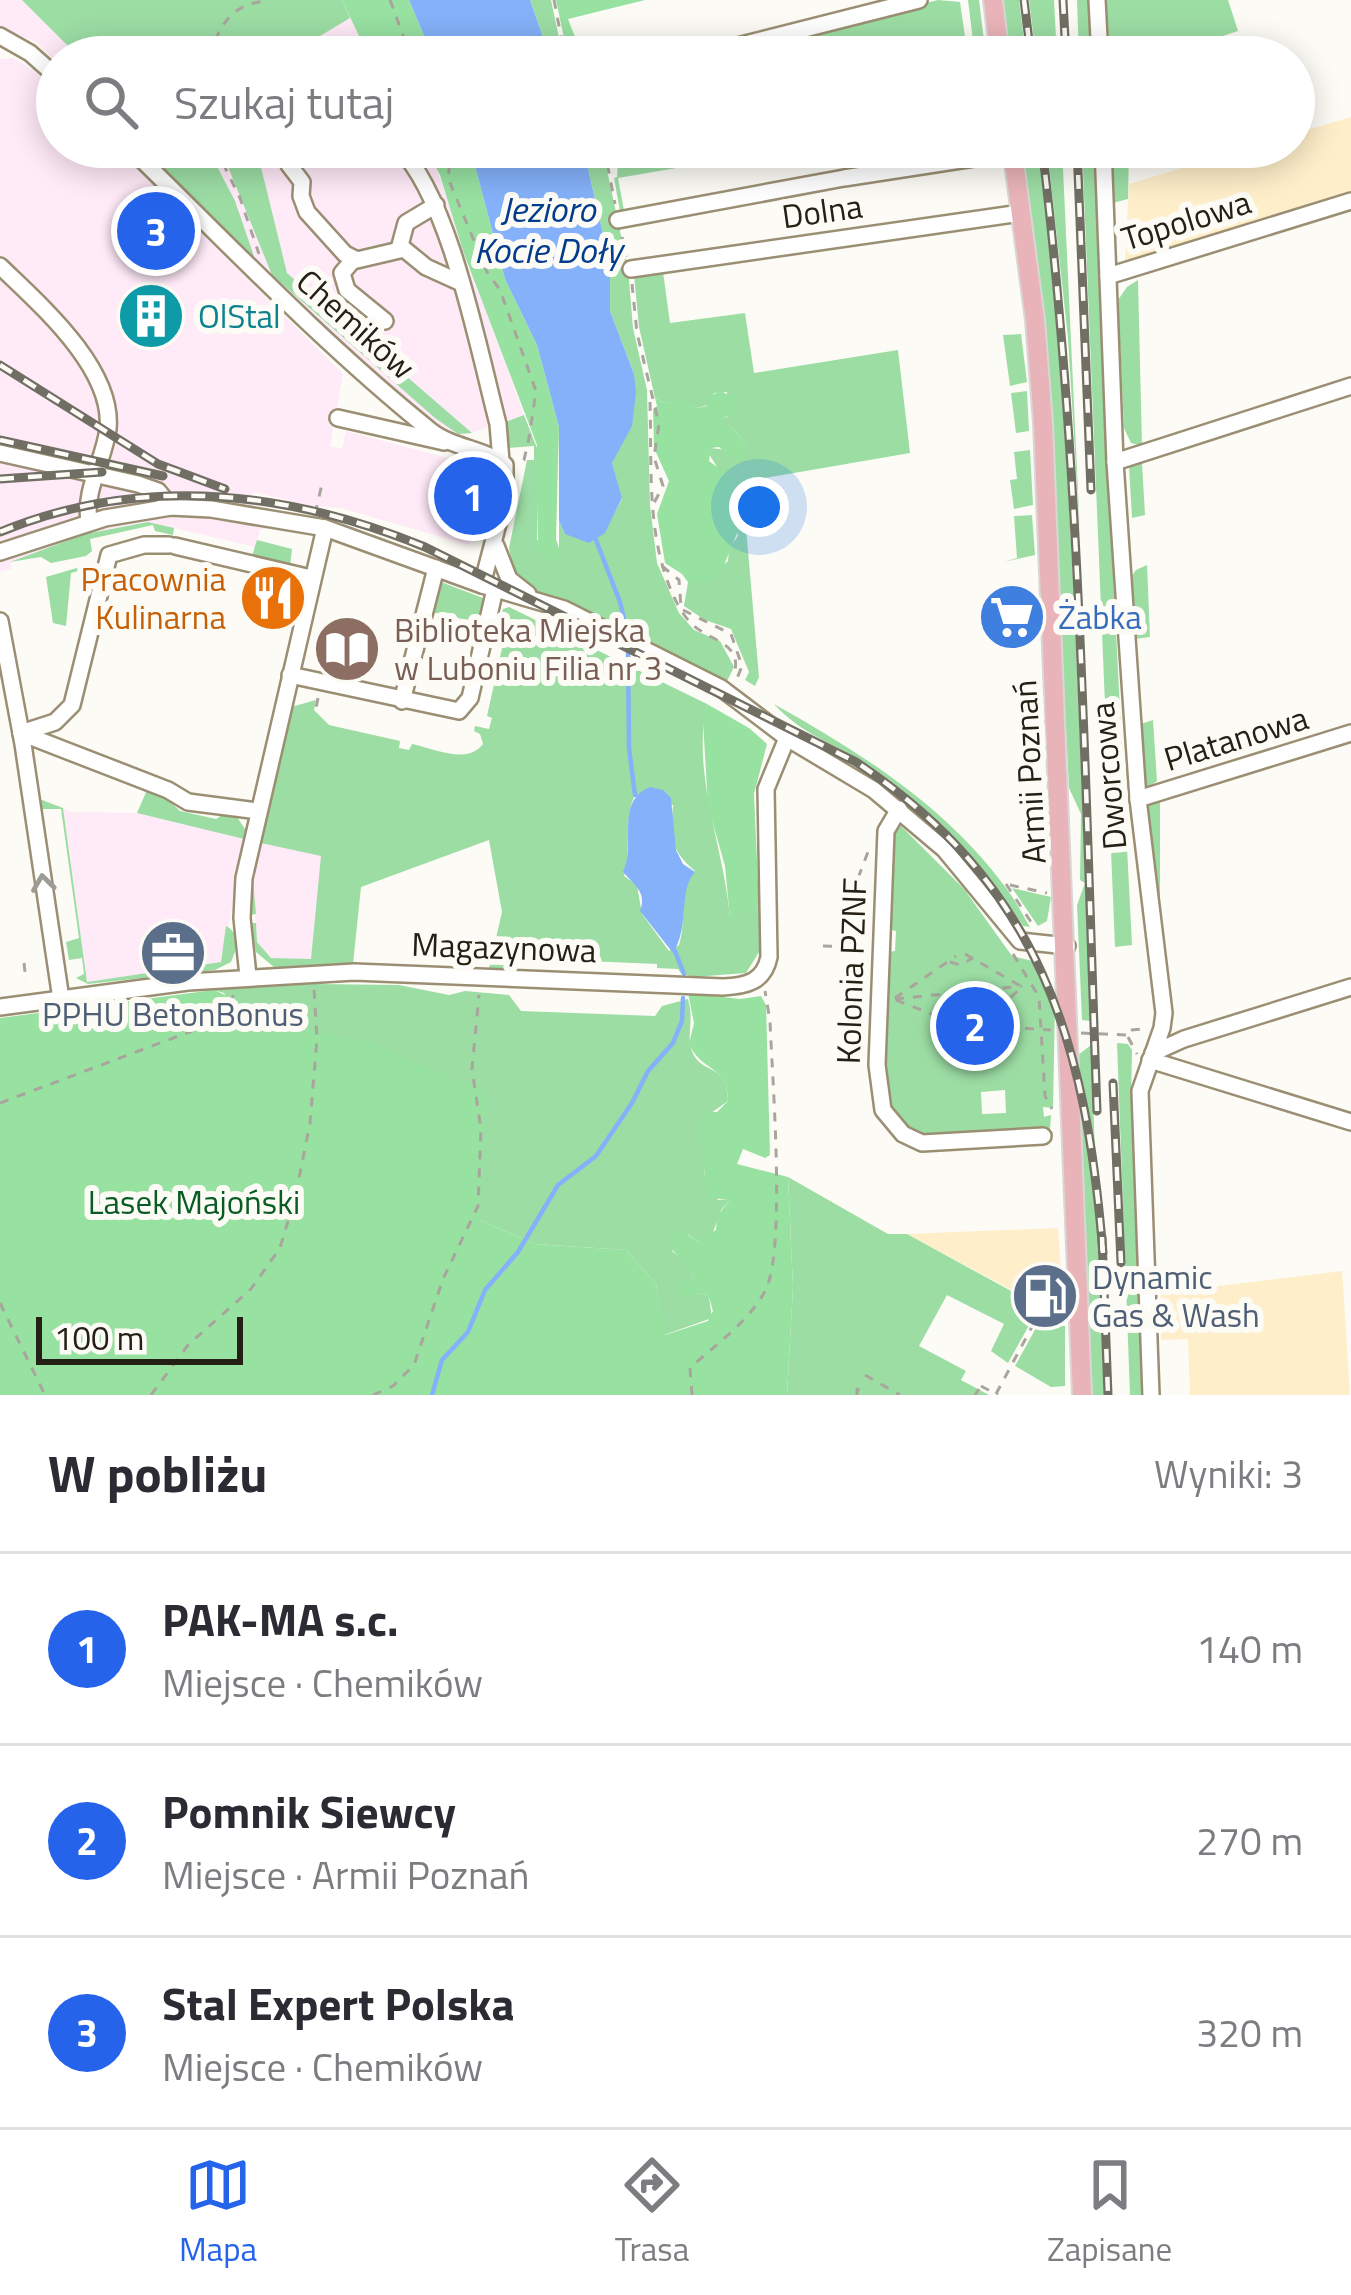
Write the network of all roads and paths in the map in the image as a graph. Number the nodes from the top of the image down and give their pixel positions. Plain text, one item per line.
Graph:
1 (389, 0) edge
2 (554, 0) edge
3 (919, 0) edge
4 (993, 0) edge
5 (1097, 0) edge
6 (267, 1) edge
7 (0, 36) edge
8 (219, 36) edge
9 (403, 36) edge
10 (561, 36) edge
11 (777, 36) edge
12 (997, 36) edge
13 (1099, 36) edge
14 (36, 58) edge
15 (150, 168) edge
16 (225, 168) edge
17 (291, 168) edge
18 (416, 168) edge
19 (449, 168) edge
20 (608, 168) edge
21 (902, 168) edge
22 (1015, 168) edge
23 (1104, 168) edge
24 (1351, 201) edge
25 (436, 205) junction
26 (1021, 213) junction
27 (618, 220) junction
28 (399, 248) junction
29 (353, 259) junction
30 (0, 266) edge
31 (631, 269) junction
32 (1108, 276) junction
33 (459, 282) junction
34 (268, 285) junction
35 (385, 321) dead end
36 (1351, 386) edge
37 (650, 393) junction
38 (338, 418) dead end
39 (447, 441) junction
40 (3, 455) edge
41 (1115, 462) junction
42 (504, 466) junction
43 (97, 474) junction
44 (322, 484) dead end
45 (653, 506) junction
46 (171, 507) junction
47 (320, 522) junction
48 (82, 523) junction
49 (495, 542) junction
50 (0, 552) edge
51 (661, 565) junction
52 (436, 568) junction
53 (311, 578) junction
54 (493, 588) junction
55 (681, 609) junction
56 (430, 614) dead end
57 (574, 618) junction
58 (0, 622) edge
59 (486, 626) junction
60 (737, 667) dead end
61 (290, 674) junction
62 (737, 678) dead end
63 (318, 698) dead end
64 (402, 701) junction
65 (320, 709) dead end
66 (20, 733) junction
67 (1351, 734) edge
68 (784, 736) junction
69 (1138, 799) junction
70 (899, 809) junction
71 (258, 811) junction
72 (877, 836) dead end
73 (846, 886) dead end
74 (1055, 895) dead end
75 (1041, 929) dead end
76 (823, 946) dead end
77 (1067, 946) junction
78 (876, 947) dead end
79 (1012, 952) dead end
80 (965, 954) dead end
81 (956, 956) dead end
82 (973, 958) junction
83 (949, 960) junction
84 (24, 963) dead end
85 (312, 974) junction
86 (479, 976) junction
87 (242, 977) junction
88 (758, 979) junction
89 (1028, 981) junction
90 (26, 982) dead end
91 (1022, 986) junction
92 (1351, 986) edge
93 (61, 999) junction
94 (894, 999) junction
95 (0, 1007) edge
96 (987, 1019) junction
97 (961, 1025) junction
98 (1153, 1025) dead end
99 (989, 1026) junction
100 (1042, 1029) junction
101 (1059, 1030) dead end
102 (1079, 1033) dead end
103 (1128, 1035) junction
104 (1147, 1056) junction
105 (0, 1103) edge
106 (1056, 1114) dead end
107 (1351, 1122) edge
108 (1043, 1136) dead end
109 (0, 1303) edge
110 (1068, 1323) dead end
111 (865, 1375) dead end
112 (978, 1390) edge
113 (997, 1394) edge
114 (45, 1395) edge
115 (151, 1395) edge
116 (373, 1395) edge
117 (692, 1395) edge
118 (857, 1395) edge
119 (867, 1395) edge
120 (900, 1395) edge
121 (1082, 1395) edge
122 (1151, 1395) edge

1 - 9 path
2 - 10 path
3 - 11 street
4 - 12 main road
5 - 13 street
6 - 8 path
7 - 14 street
15 - 34 street, Chemików
16 - 34 path
17 - 29 street
18 - 25 street
19 - 42 path
20 - 27 path
21 - 27 street
22 - 26 main road, Armii Poznań
23 - 32 street, Dworcowa
24 - 32 street, Topolowa
25 - 28 street
25 - 33 street
26 - 31 street, Dolna
26 - 77 main road, Armii Poznań
27 - 31 path
28 - 29 street
28 - 33 street
29 - 35 street
30 - 43 street
31 - 37 path
32 - 41 street, Dworcowa
33 - 42 street
34 - 39 street, Chemików
36 - 41 street
37 - 45 path
37 - 45 path
38 - 39 street
39 - 42 street, Chemików
40 - 43 street
41 - 69 street, Dworcowa
42 - 49 street
43 - 46 street
43 - 48 street
44 - 47 path
45 - 51 path
46 - 47 street
46 - 48 street
47 - 52 street
47 - 53 street
48 - 50 street
49 - 54 street
49 - 57 street
51 - 55 path
51 - 55 path
52 - 54 street
52 - 64 street
53 - 61 street
53 - 66 street
54 - 57 street
54 - 57 street
54 - 59 street
55 - 60 path
55 - 62 path
56 - 59 path
57 - 68 street
58 - 66 street
59 - 64 street
61 - 64 street
61 - 71 street
63 - 65 path
66 - 71 street
93 -> 66 street
67 - 69 street, Platanowa
68 - 70 street
68 - 88 street
69 - 104 street, Dworcowa
70 - 77 street
70 - 108 street, Kolonia PZNF
71 - 87 street
72 - 73 path
74 - 75 path
76 - 78 path
77 - 121 main road, Armii Poznań
79 - 89 path
80 - 82 path
81 - 83 path
82 - 83 path
82 - 91 path
83 - 94 path
84 - 90 path
85 - 86 street, Magazynowa
85 - 87 street, Magazynowa
85 - 115 path
86 - 88 street, Magazynowa
86 - 116 path
87 - 93 street, Magazynowa
87 - 105 path
88 - 117 path
89 - 91 path
89 - 100 path
91 - 94 path
91 - 96 path
92 - 104 street
93 - 95 street, Magazynowa
94 - 97 path
96 - 97 path
96 - 99 path
97 - 99 path
98 - 103 path
99 - 100 path
100 - 101 path
100 - 106 path
102 - 103 path
103 - 104 path
104 - 107 street
104 - 122 street, Dworcowa
109 - 114 path
110 - 113 path
111 - 120 path
112 - 113 path
118 - 119 path

